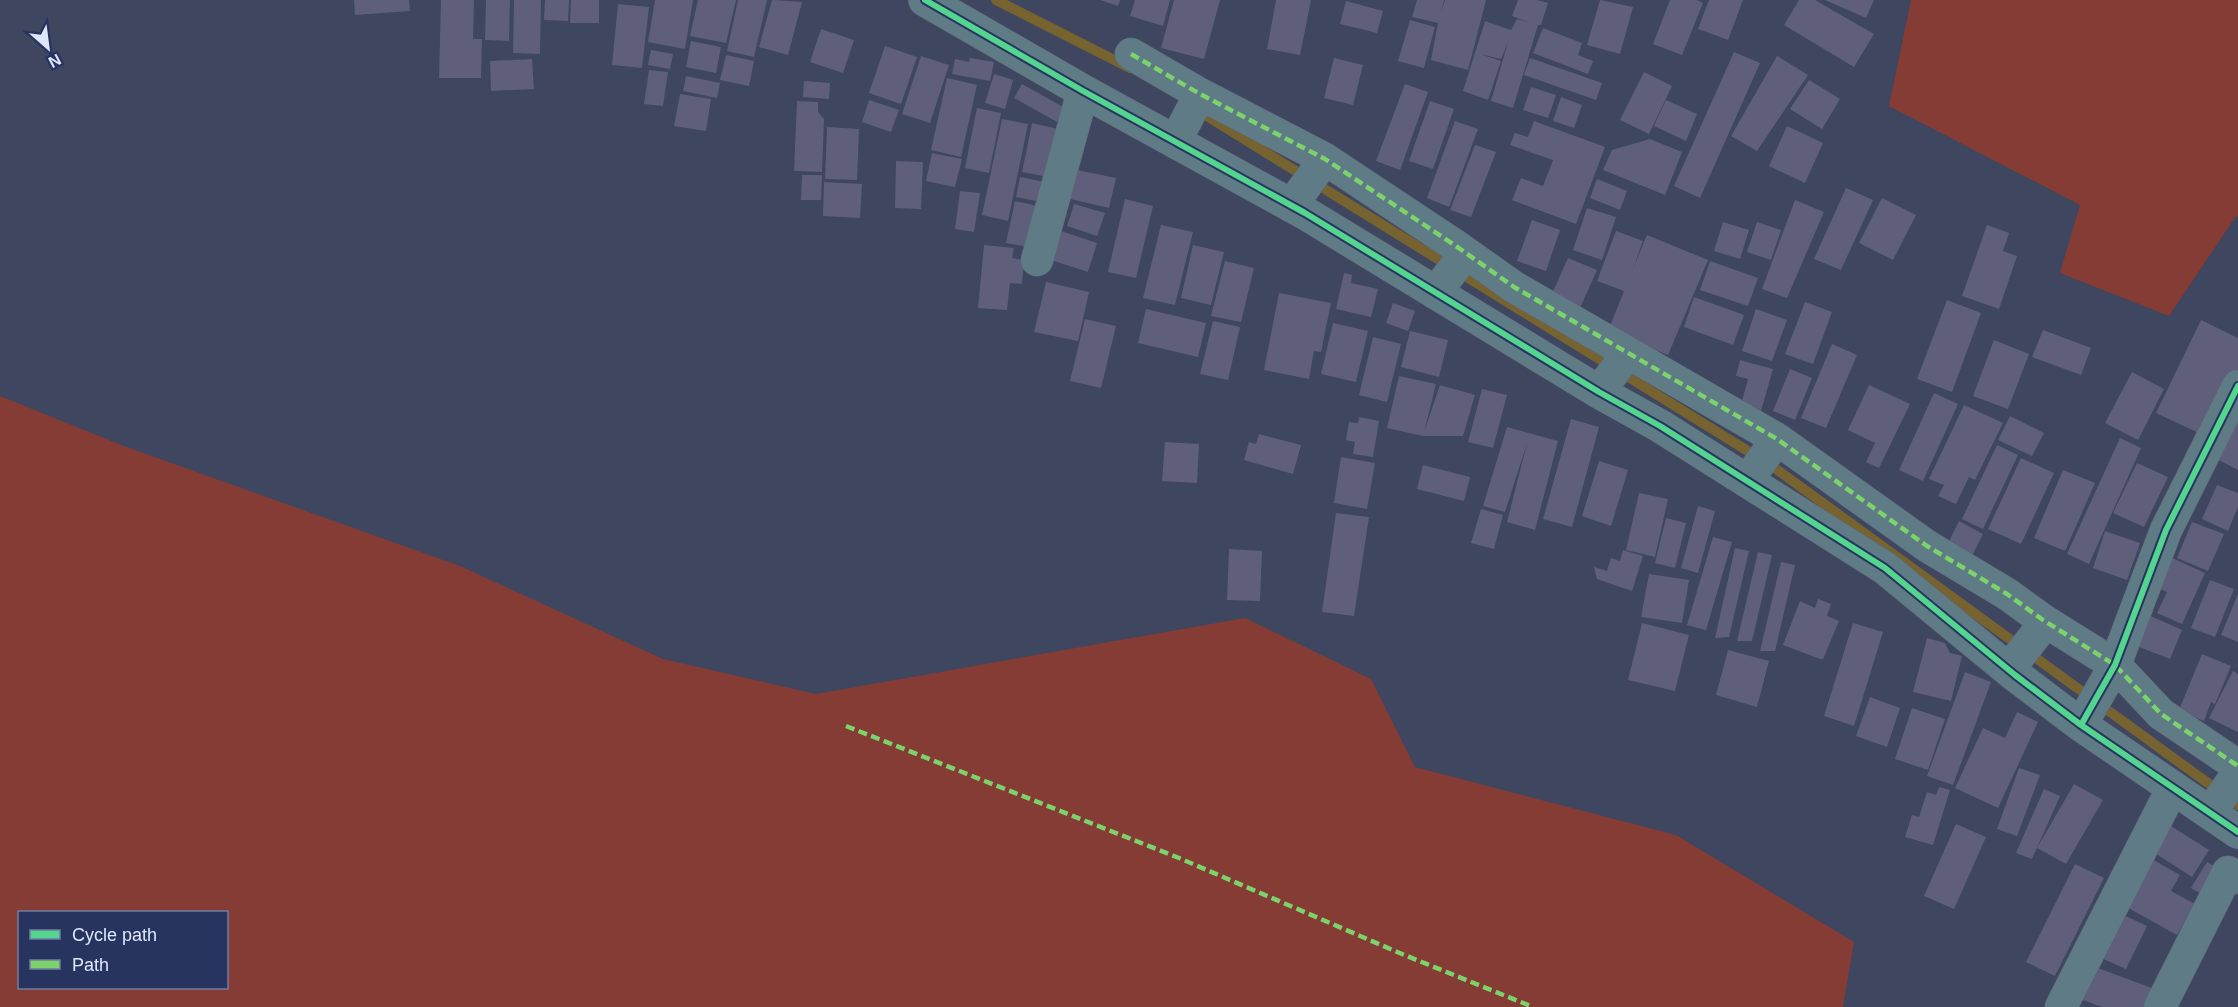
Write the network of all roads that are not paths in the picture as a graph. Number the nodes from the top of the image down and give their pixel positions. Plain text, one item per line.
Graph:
1 (925, 0) edge
2 (1131, 54) dead end
3 (1083, 91) junction
4 (1198, 98) junction
5 (1178, 136) junction
6 (1323, 161) junction
7 (1296, 198) junction
8 (1462, 256) junction
9 (1037, 260) dead end
10 (1438, 290) junction
11 (1624, 358) junction
12 (2238, 386) edge
13 (1601, 390) junction
14 (1774, 443) junction
15 (1750, 477) junction
16 (2040, 626) junction
17 (2013, 664) junction
18 (2115, 665) junction
19 (2087, 717) junction
20 (2237, 772) edge
21 (2173, 788) junction
22 (2212, 808) junction
23 (2238, 832) edge
24 (2238, 878) edge
25 (2061, 1007) edge
26 (2160, 1007) edge

1 - 3 street
2 - 4 street
3 - 5 street
3 - 9 street
4 - 5 street
4 - 6 street
5 - 7 street
6 - 7 street
6 - 8 street
7 - 10 street
8 - 10 street
8 - 11 street
10 - 13 street
11 - 13 street
11 - 14 street
12 - 18 street
13 - 15 street
14 - 15 street
14 - 16 street
15 - 17 street
16 - 17 street
16 - 18 street
17 - 19 street
18 - 19 street
18 - 20 street
19 - 21 street
20 - 22 street
21 - 22 street
21 - 25 street
22 - 23 street
24 - 26 street

